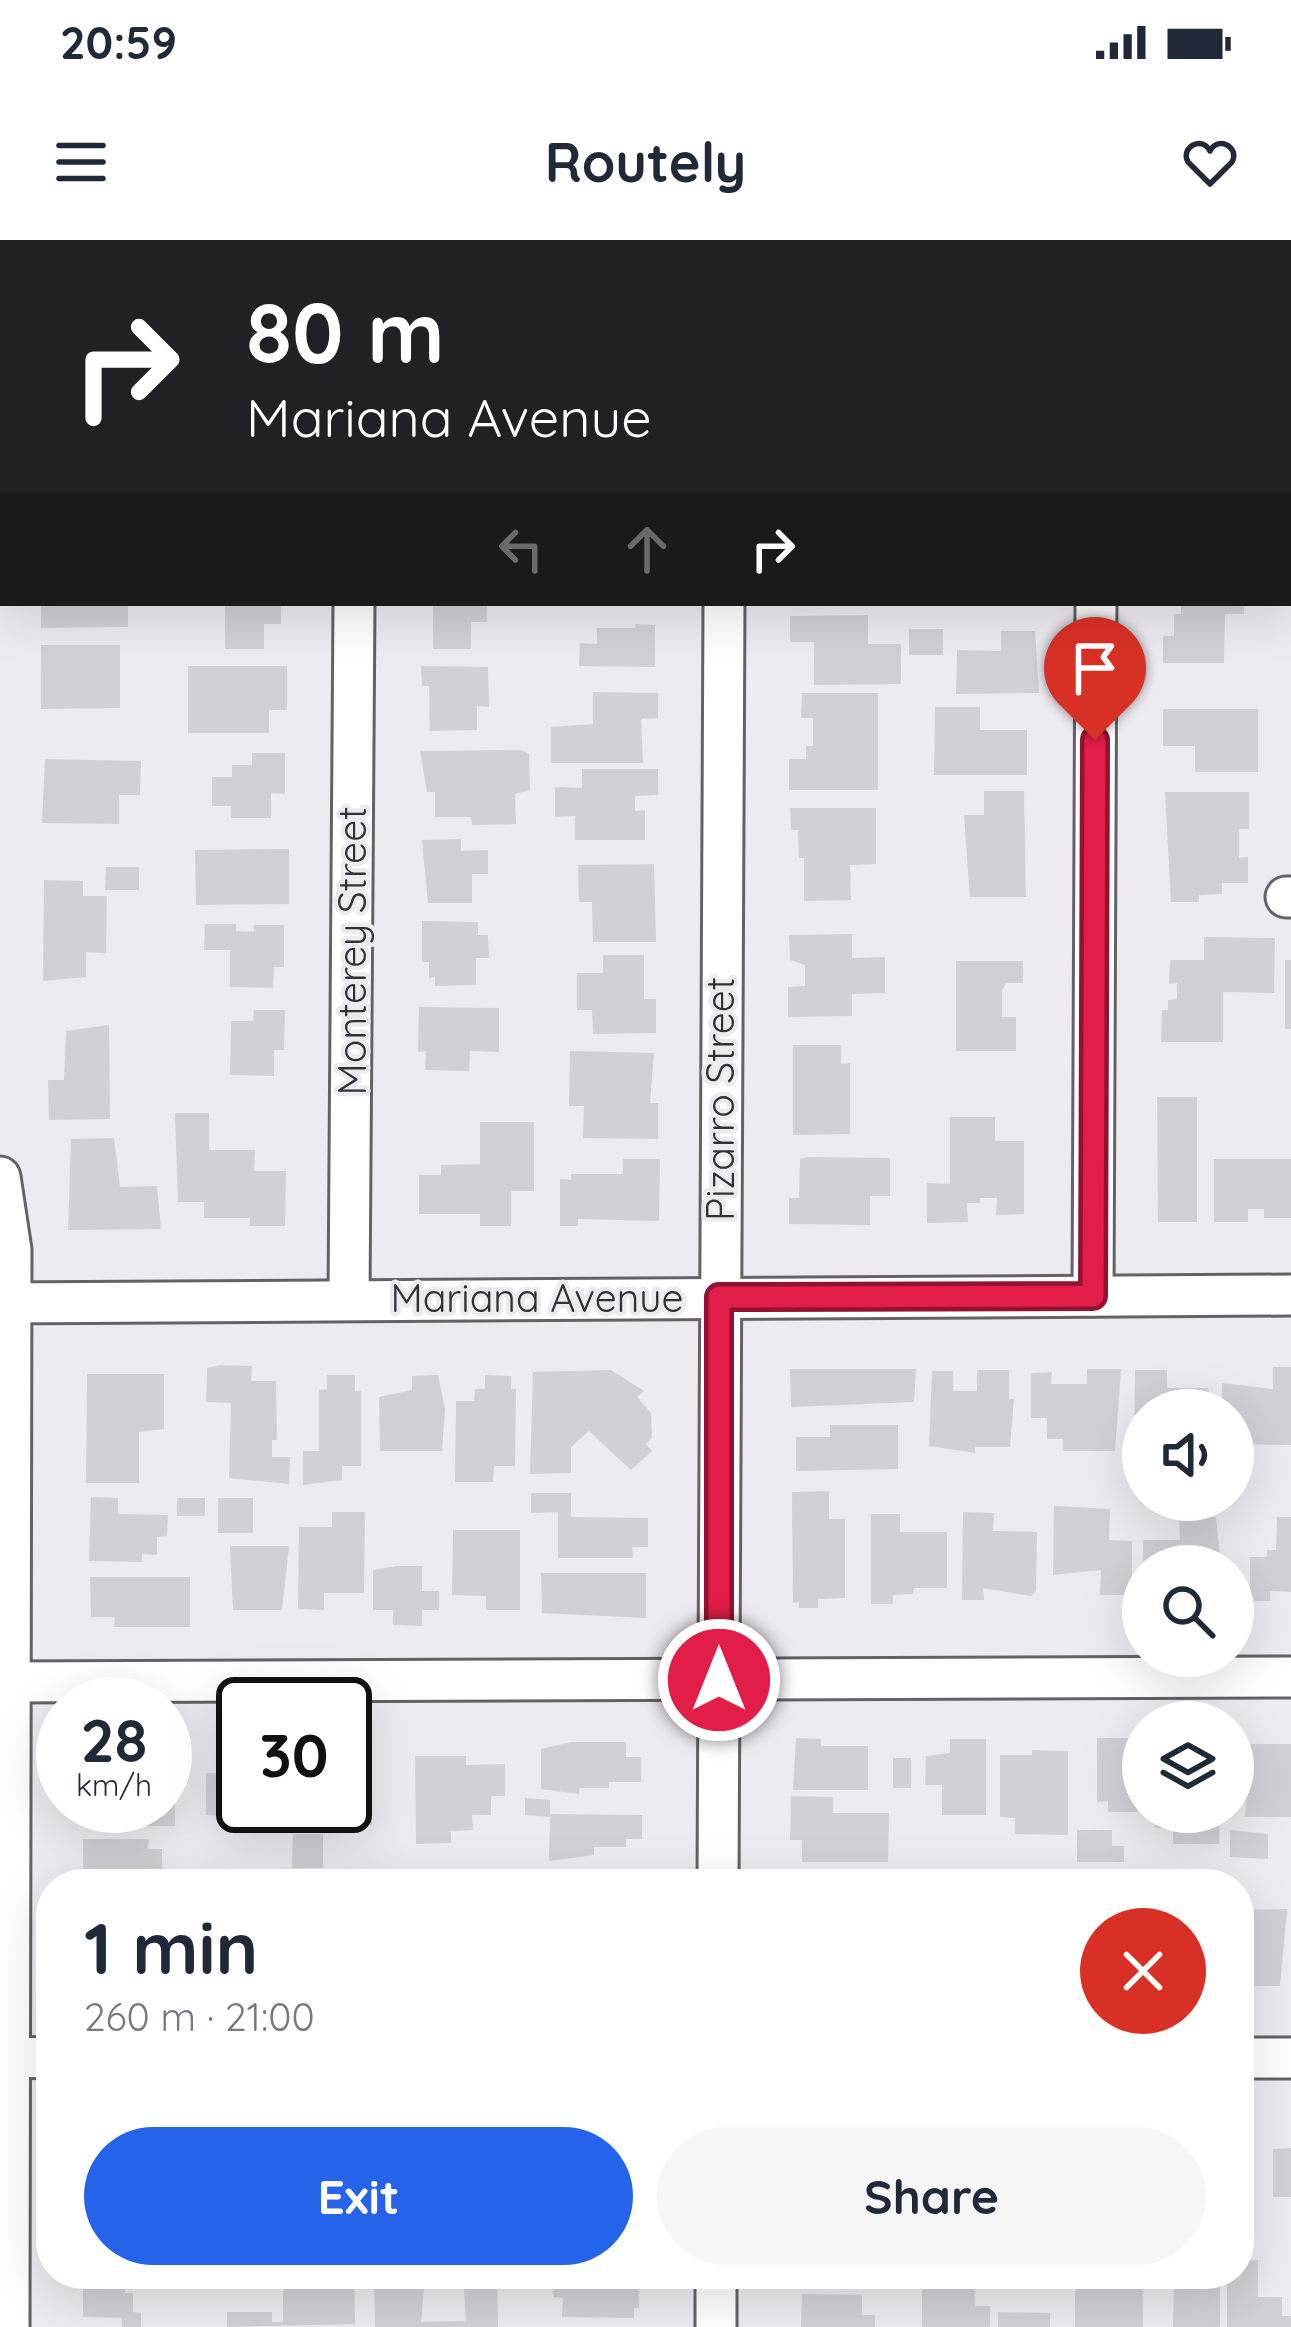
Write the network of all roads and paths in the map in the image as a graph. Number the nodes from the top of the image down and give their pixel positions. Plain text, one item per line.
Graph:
1 (354, 606) edge
2 (724, 606) edge
3 (1096, 606) edge
4 (0, 1177) edge
5 (1291, 1295) edge
6 (1093, 1296) junction
7 (719, 1297) junction
8 (349, 1300) junction
9 (5, 1303) edge
10 (1291, 1677) edge
11 (719, 1680) junction
12 (10, 1682) junction
13 (718, 1869) edge
14 (10, 2057) junction
15 (36, 2057) edge
16 (1291, 2057) edge
17 (1254, 2058) edge
18 (716, 2289) edge
19 (10, 2327) edge
20 (716, 2327) edge

1 - 8 street, Monterey Street
2 - 7 street, Pizarro Street
3 - 6 street
4 - 9 street
5 - 6 street, Mariana Avenue
6 - 7 street, Mariana Avenue
7 - 8 street, Mariana Avenue
7 - 11 street, Pizarro Street
8 - 9 street, Mariana Avenue
9 - 12 street
10 - 11 street
11 - 12 street
11 - 13 street, Pizarro Street
12 - 14 street
14 - 15 street
14 - 19 street
16 - 17 street
18 - 20 street

